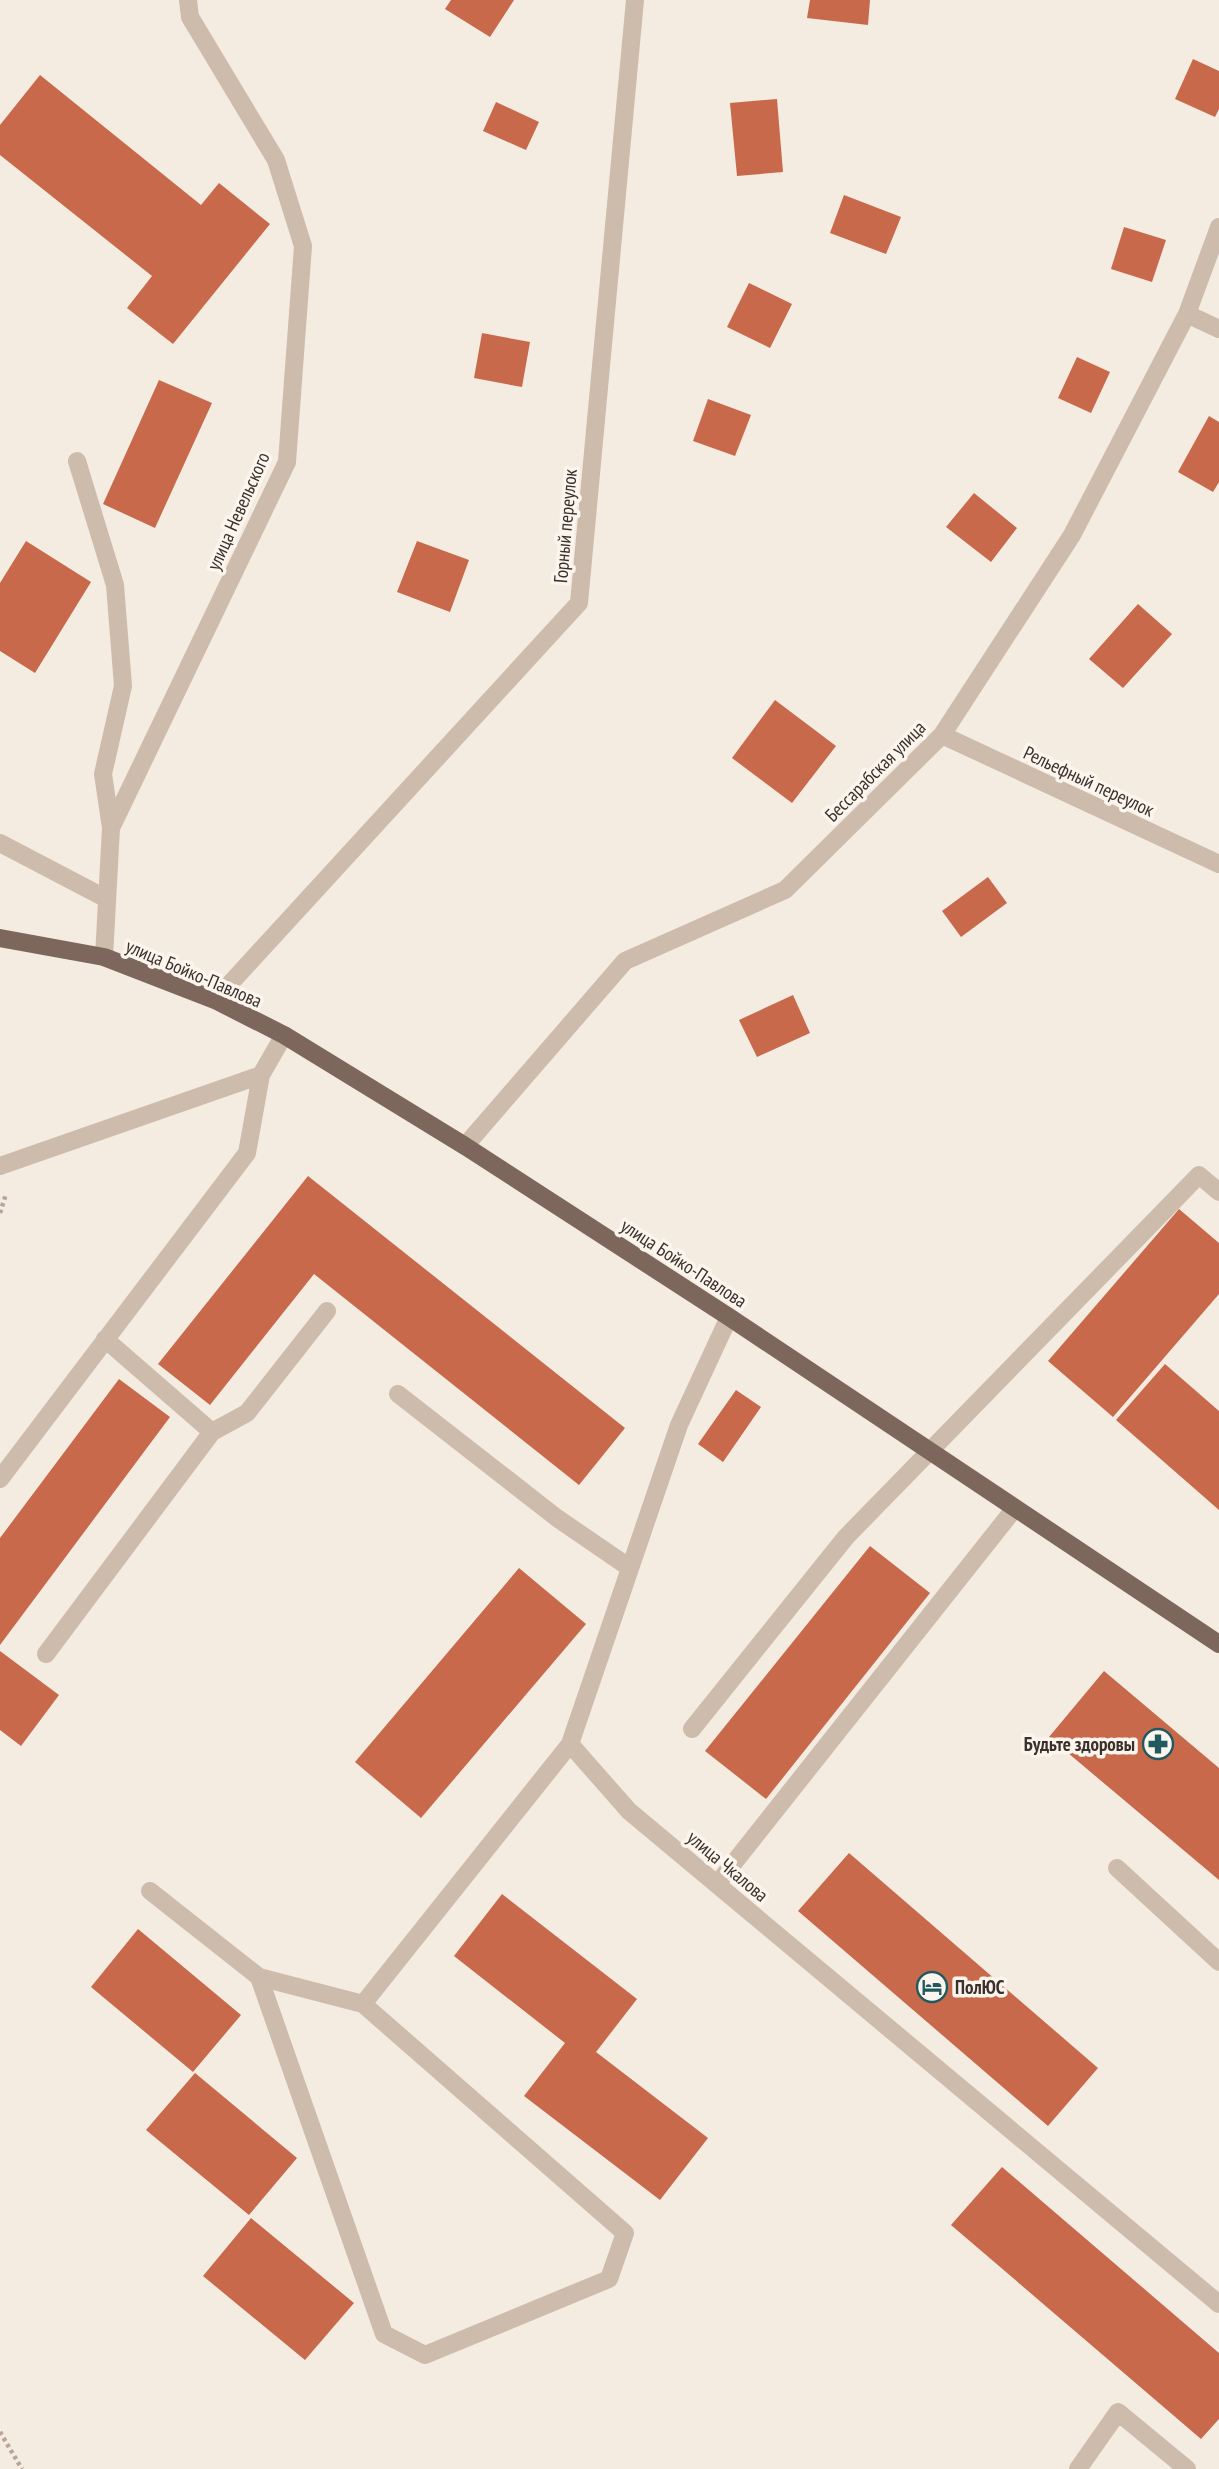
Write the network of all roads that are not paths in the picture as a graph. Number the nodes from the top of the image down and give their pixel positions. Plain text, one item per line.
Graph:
1 (188, 0) edge
2 (635, 0) edge
3 (1219, 227) edge
4 (1188, 314) junction
5 (1219, 329) edge
6 (77, 461) dead end
7 (942, 735) junction
8 (111, 828) junction
9 (0, 843) edge
10 (1219, 864) edge
11 (107, 900) junction
12 (0, 938) edge
13 (104, 957) junction
14 (215, 1000) junction
15 (284, 1035) junction
16 (261, 1075) junction
17 (465, 1146) junction
18 (0, 1166) edge
19 (1219, 1192) edge
20 (327, 1311) dead end
21 (729, 1317) junction
22 (105, 1339) junction
23 (398, 1394) dead end
24 (212, 1432) junction
25 (931, 1451) junction
26 (0, 1479) edge
27 (1015, 1508) junction
28 (630, 1568) junction
29 (1219, 1644) edge
30 (46, 1654) dead end
31 (692, 1729) dead end
32 (570, 1744) junction
33 (1117, 1868) dead end
34 (717, 1884) junction
35 (150, 1891) dead end
36 (1219, 1962) edge
37 (259, 1977) junction
38 (363, 2004) junction
39 (1219, 2304) edge
40 (1077, 2469) edge
41 (1187, 2469) edge

1 - 8 street, улица Невельского
2 - 14 street, Горный переулок
3 - 4 street, Бессарабская улица
4 - 5 street
4 - 7 street, Бессарабская улица
6 - 8 street
7 - 10 street, Рельефный переулок
7 - 17 street, Бессарабская улица
8 - 11 street, улица Невельского
9 - 11 street
11 - 13 street, улица Невельского
12 - 13 main road, улица Бойко-Павлова
13 - 14 main road, улица Бойко-Павлова
14 - 15 main road, улица Бойко-Павлова
15 - 16 street
15 - 17 main road, улица Бойко-Павлова
16 - 18 street
16 - 22 street
17 - 21 main road, улица Бойко-Павлова
19 - 25 street
20 - 24 street
21 - 25 main road, улица Бойко-Павлова
21 - 28 street
22 - 24 street
22 - 26 street
23 - 28 street
24 - 30 street
25 - 27 main road, улица Бойко-Павлова
25 - 31 street
27 - 29 main road, улица Бойко-Павлова
27 - 34 street
28 - 32 street
32 - 34 street, улица Чкалова
32 - 38 street
33 - 36 street
34 - 39 street, улица Чкалова
35 - 37 street
37 - 38 street
37 - 38 street
40 - 41 street

